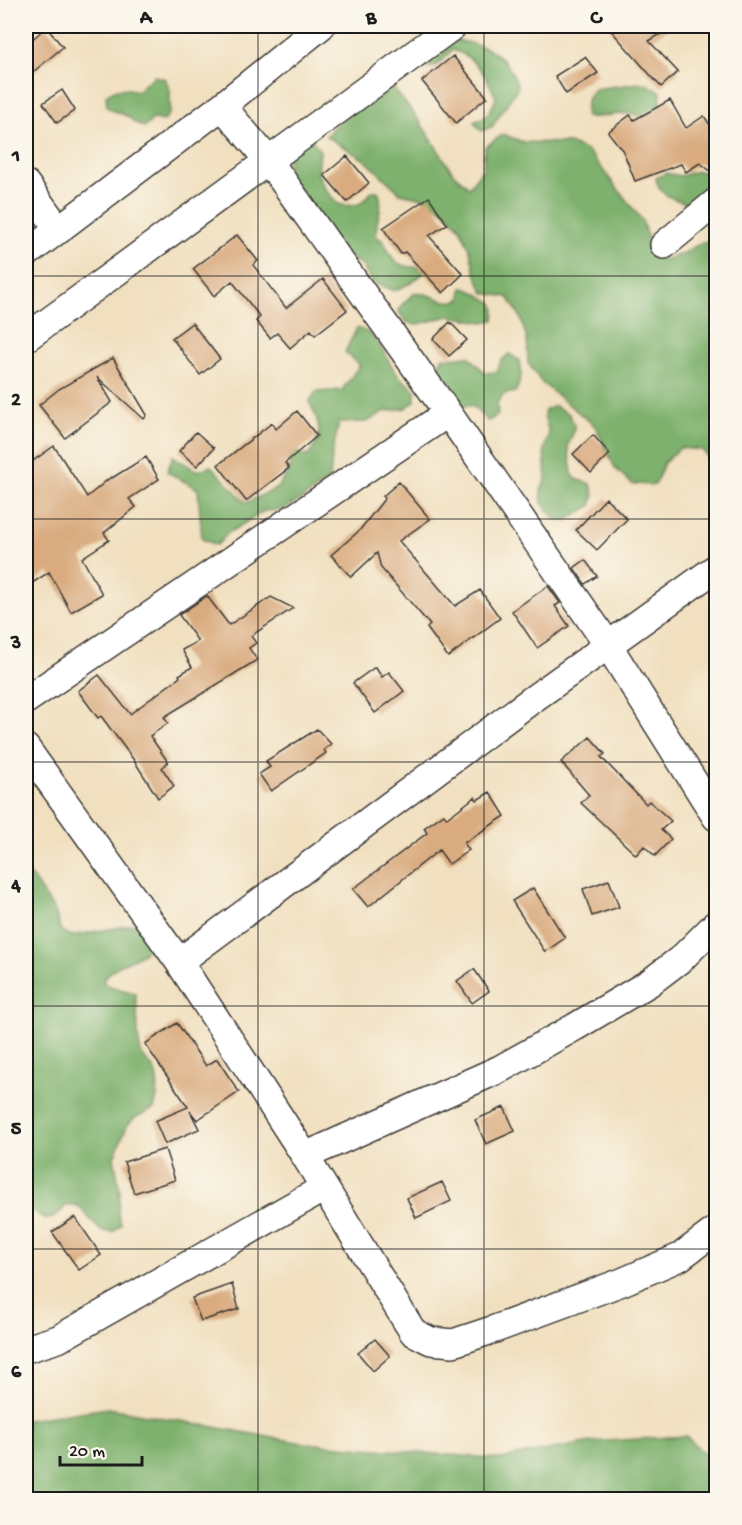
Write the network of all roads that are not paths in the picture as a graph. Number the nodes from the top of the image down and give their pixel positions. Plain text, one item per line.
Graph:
1 (321, 26) edge
2 (453, 26) edge
3 (421, 34) edge
4 (222, 106) junction
5 (268, 160) junction
6 (26, 184) edge
7 (717, 202) edge
8 (59, 230) junction
9 (664, 244) dead end
10 (26, 254) edge
11 (26, 338) edge
12 (448, 412) junction
13 (717, 568) edge
14 (608, 645) junction
15 (26, 700) edge
16 (26, 748) edge
17 (717, 817) edge
18 (717, 924) edge
19 (180, 962) junction
20 (305, 1156) junction
21 (324, 1188) junction
22 (717, 1230) edge
23 (26, 1349) edge

1 - 4 street
2 - 3 street
3 - 5 street
4 - 5 street
4 - 8 street
5 - 11 street
5 - 12 street
6 - 8 street
7 - 9 street
8 - 10 street
12 - 14 street
12 - 15 street
13 - 14 street
14 - 17 street
14 - 19 street
16 - 19 street
18 - 20 street
19 - 20 street
20 - 21 street
21 - 22 street
21 - 23 street

